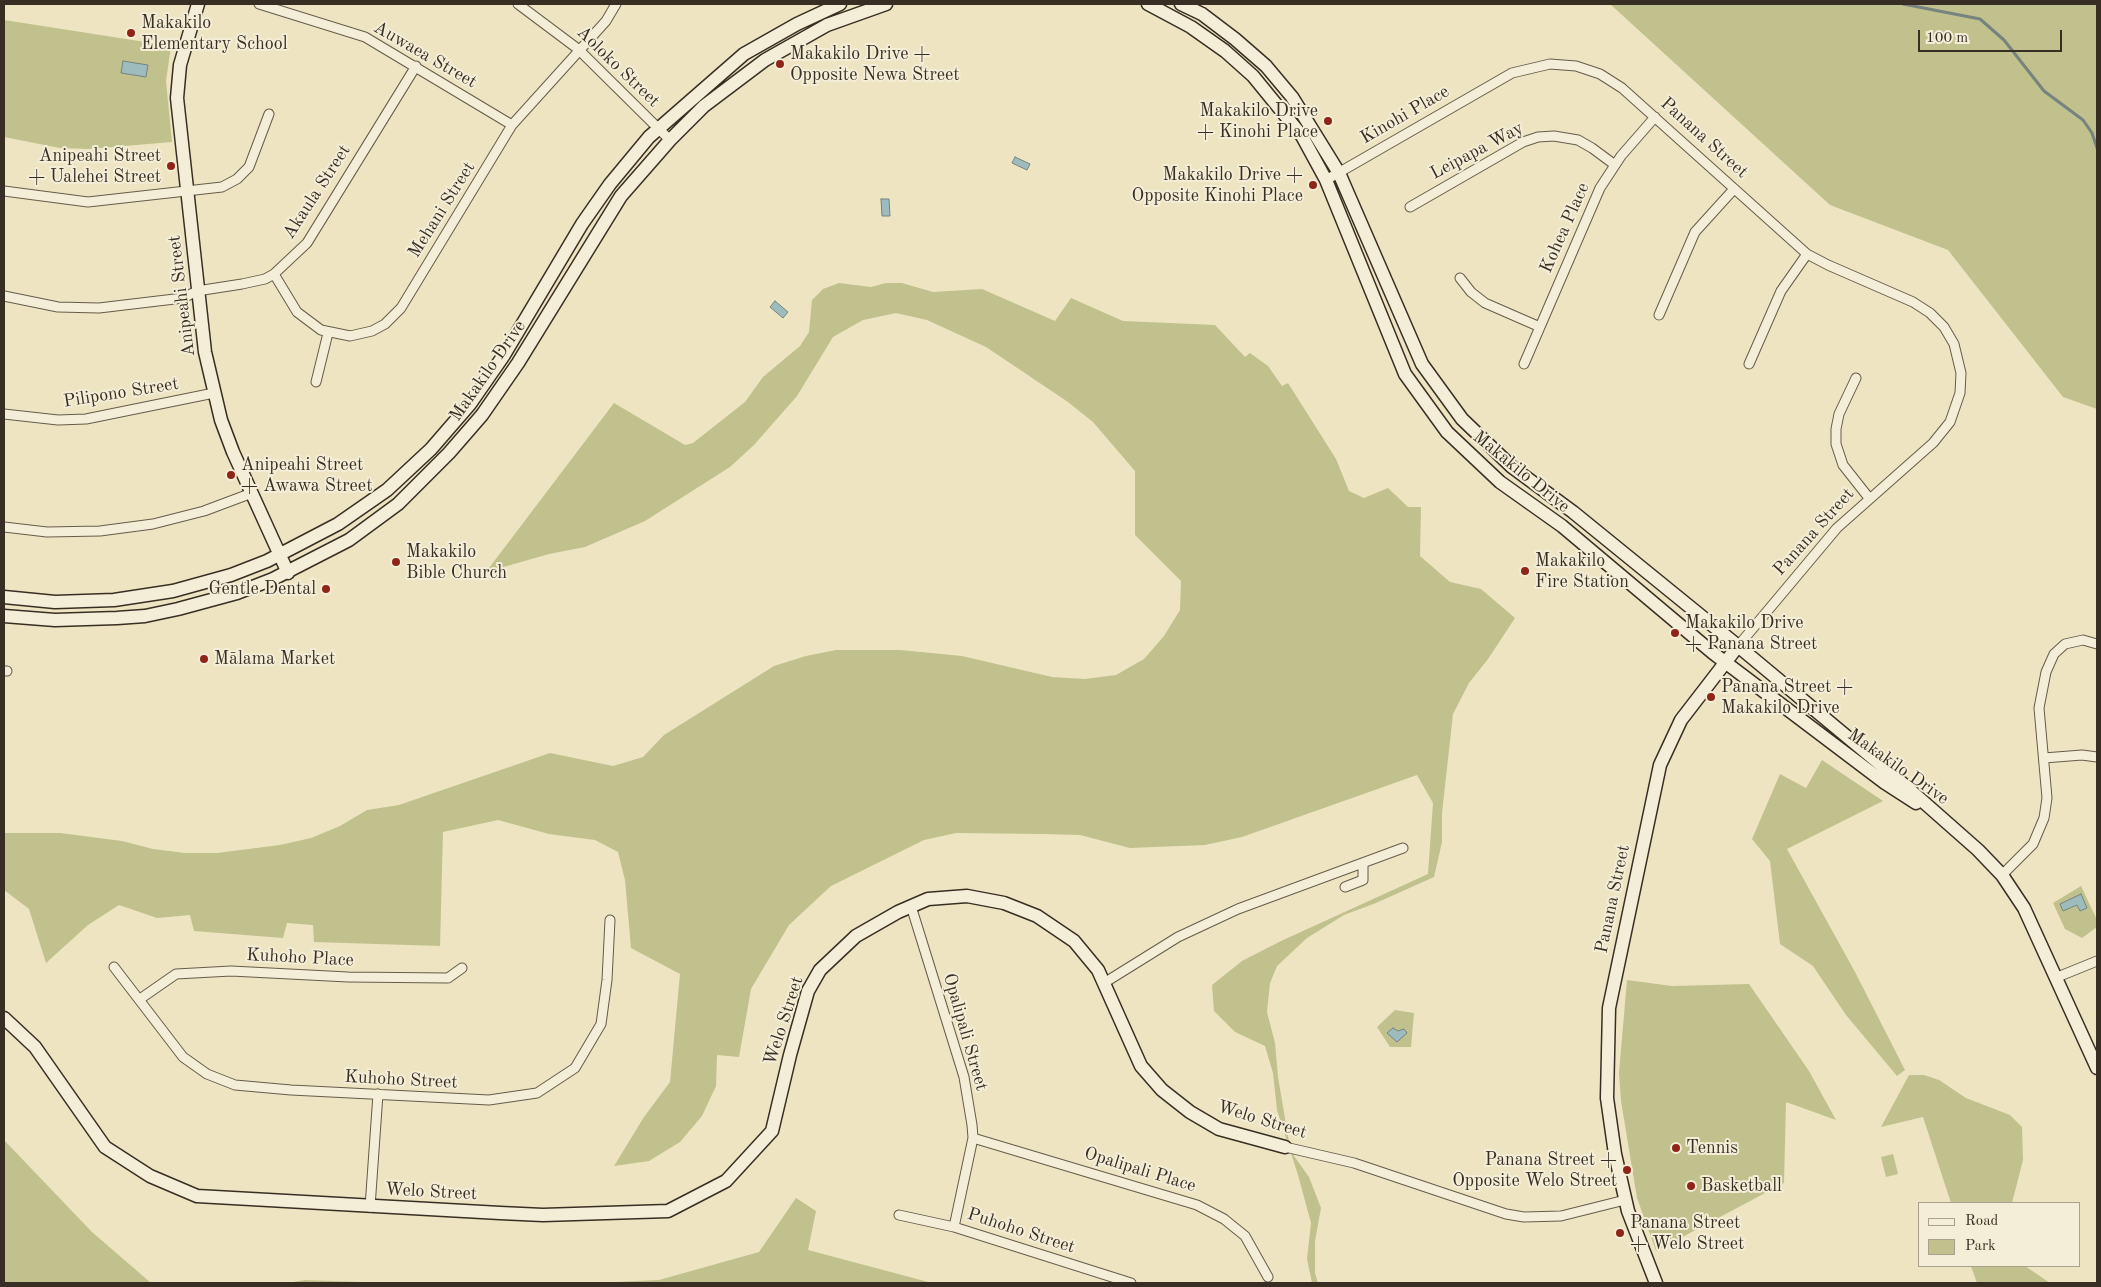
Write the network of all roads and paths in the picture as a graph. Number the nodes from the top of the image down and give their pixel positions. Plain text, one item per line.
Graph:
1 (198, 4) edge
2 (259, 4) edge
3 (518, 4) edge
4 (616, 4) edge
5 (840, 4) edge
6 (886, 4) edge
7 (1151, 4) edge
8 (1181, 4) edge
9 (819, 8) edge
10 (827, 25) junction
11 (578, 49) junction
12 (416, 66) junction
13 (1500, 78) joint
14 (269, 114) dead end
15 (1655, 117) junction
16 (512, 125) junction
17 (658, 129) junction
18 (670, 140) junction
19 (1615, 165) junction
20 (1339, 173) junction
21 (1326, 180) junction
22 (1734, 188) junction
23 (4, 191) edge
24 (187, 192) junction
25 (1410, 207) dead end
26 (1807, 254) junction
27 (274, 274) junction
28 (1460, 278) dead end
29 (197, 291) junction
30 (4, 296) edge
31 (1659, 315) dead end
32 (1540, 327) junction
33 (328, 333) junction
34 (1524, 364) dead end
35 (1749, 364) dead end
36 (1856, 378) dead end
37 (316, 382) dead end
38 (214, 394) junction
39 (4, 414) edge
40 (252, 493) junction
41 (1869, 498) junction
42 (1574, 512) junction
43 (1562, 526) junction
44 (4, 527) edge
45 (279, 556) junction
46 (288, 573) junction
47 (4, 597) edge
48 (4, 616) edge
49 (2097, 644) edge
50 (1738, 646) junction
51 (1725, 662) junction
52 (2097, 757) edge
53 (2044, 758) junction
54 (1953, 827) junction
55 (1403, 848) dead end
56 (1363, 863) junction
57 (2002, 875) junction
58 (1345, 887) dead end
59 (911, 906) junction
60 (610, 920) dead end
61 (2097, 961) edge
62 (114, 967) dead end
63 (462, 968) dead end
64 (2055, 978) junction
65 (1104, 983) junction
66 (140, 999) junction
67 (4, 1018) edge
68 (2097, 1068) edge
69 (378, 1094) junction
70 (973, 1138) junction
71 (1285, 1147) joint
72 (1626, 1200) junction
73 (370, 1207) junction
74 (899, 1215) dead end
75 (954, 1227) junction
76 (1268, 1277) dead end
77 (1131, 1283) edge
78 (1656, 1283) edge

1 - 24 main road, Anipeahi Street
2 - 12 street, Auwaea Street
3 - 11 street, Aoloko Street
4 - 11 street, Mehani Street
5 - 9 main road, Makakilo Drive
6 - 10 main road, Makakilo Drive
7 - 21 main road, Makakilo Drive
8 - 20 main road, Makakilo Drive
9 - 10 street
9 - 17 main road, Makakilo Drive
10 - 18 main road, Makakilo Drive
11 - 16 street, Mehani Street
11 - 17 street, Aoloko Street
12 - 16 street, Auwaea Street
12 - 27 street, Akaula Street
13 - 15 street, Panana Street
13 - 20 street, Kinohi Place
14 - 24 street
15 - 19 street, Kohea Place
15 - 22 street, Panana Street
16 - 33 street, Mehani Street
17 - 18 street, Aoloko Street
17 - 45 main road, Makakilo Drive
18 - 46 main road, Makakilo Drive
19 - 25 street, Leipapa Way
19 - 32 street, Kohea Place
20 - 21 street, Kinohi Place
20 - 42 main road, Makakilo Drive
21 - 43 main road, Makakilo Drive
22 - 26 street, Panana Street
22 - 31 street
23 - 24 street
24 - 29 main road, Anipeahi Street
26 - 35 street
26 - 41 street, Panana Street
27 - 29 street, Akaula Street
27 - 33 street, Mehani Street
28 - 32 street
29 - 30 street, Akaula Street
29 - 38 main road, Anipeahi Street
32 - 34 street, Kohea Place
33 - 37 street
36 - 41 street
38 - 39 street, Pilipono Street
38 - 40 main road, Anipeahi Street
40 - 44 street
40 - 45 main road, Anipeahi Street
41 - 50 street, Panana Street
42 - 43 main road
42 - 50 main road, Makakilo Drive
43 - 51 main road, Makakilo Drive
45 - 46 main road, Anipeahi Street
45 - 47 main road, Makakilo Drive
46 - 48 main road, Makakilo Drive
49 - 53 street
50 - 51 main road, Panana Street
50 - 54 main road, Makakilo Drive
51 - 54 main road, Makakilo Drive
51 - 72 main road, Panana Street
52 - 53 street
53 - 57 street
54 - 57 main road, Makakilo Drive
55 - 56 street
56 - 58 street
56 - 65 street
57 - 64 main road, Makakilo Drive
59 - 65 main road, Welo Street
59 - 70 street, Opalipali Street
59 - 73 main road, Welo Street
60 - 69 street, Kuhoho Street
61 - 64 street
62 - 66 street, Kuhoho Street
63 - 66 street, Kuhoho Place
64 - 68 main road, Makakilo Drive
65 - 71 main road, Welo Street
66 - 69 street, Kuhoho Street
67 - 73 main road, Welo Street
69 - 73 street
70 - 75 street, Opalipali Street
70 - 76 street, Opalipali Place
71 - 72 street, Welo Street
72 - 78 main road, Panana Street
74 - 75 street, Puhoho Street
75 - 77 street, Puhoho Street

